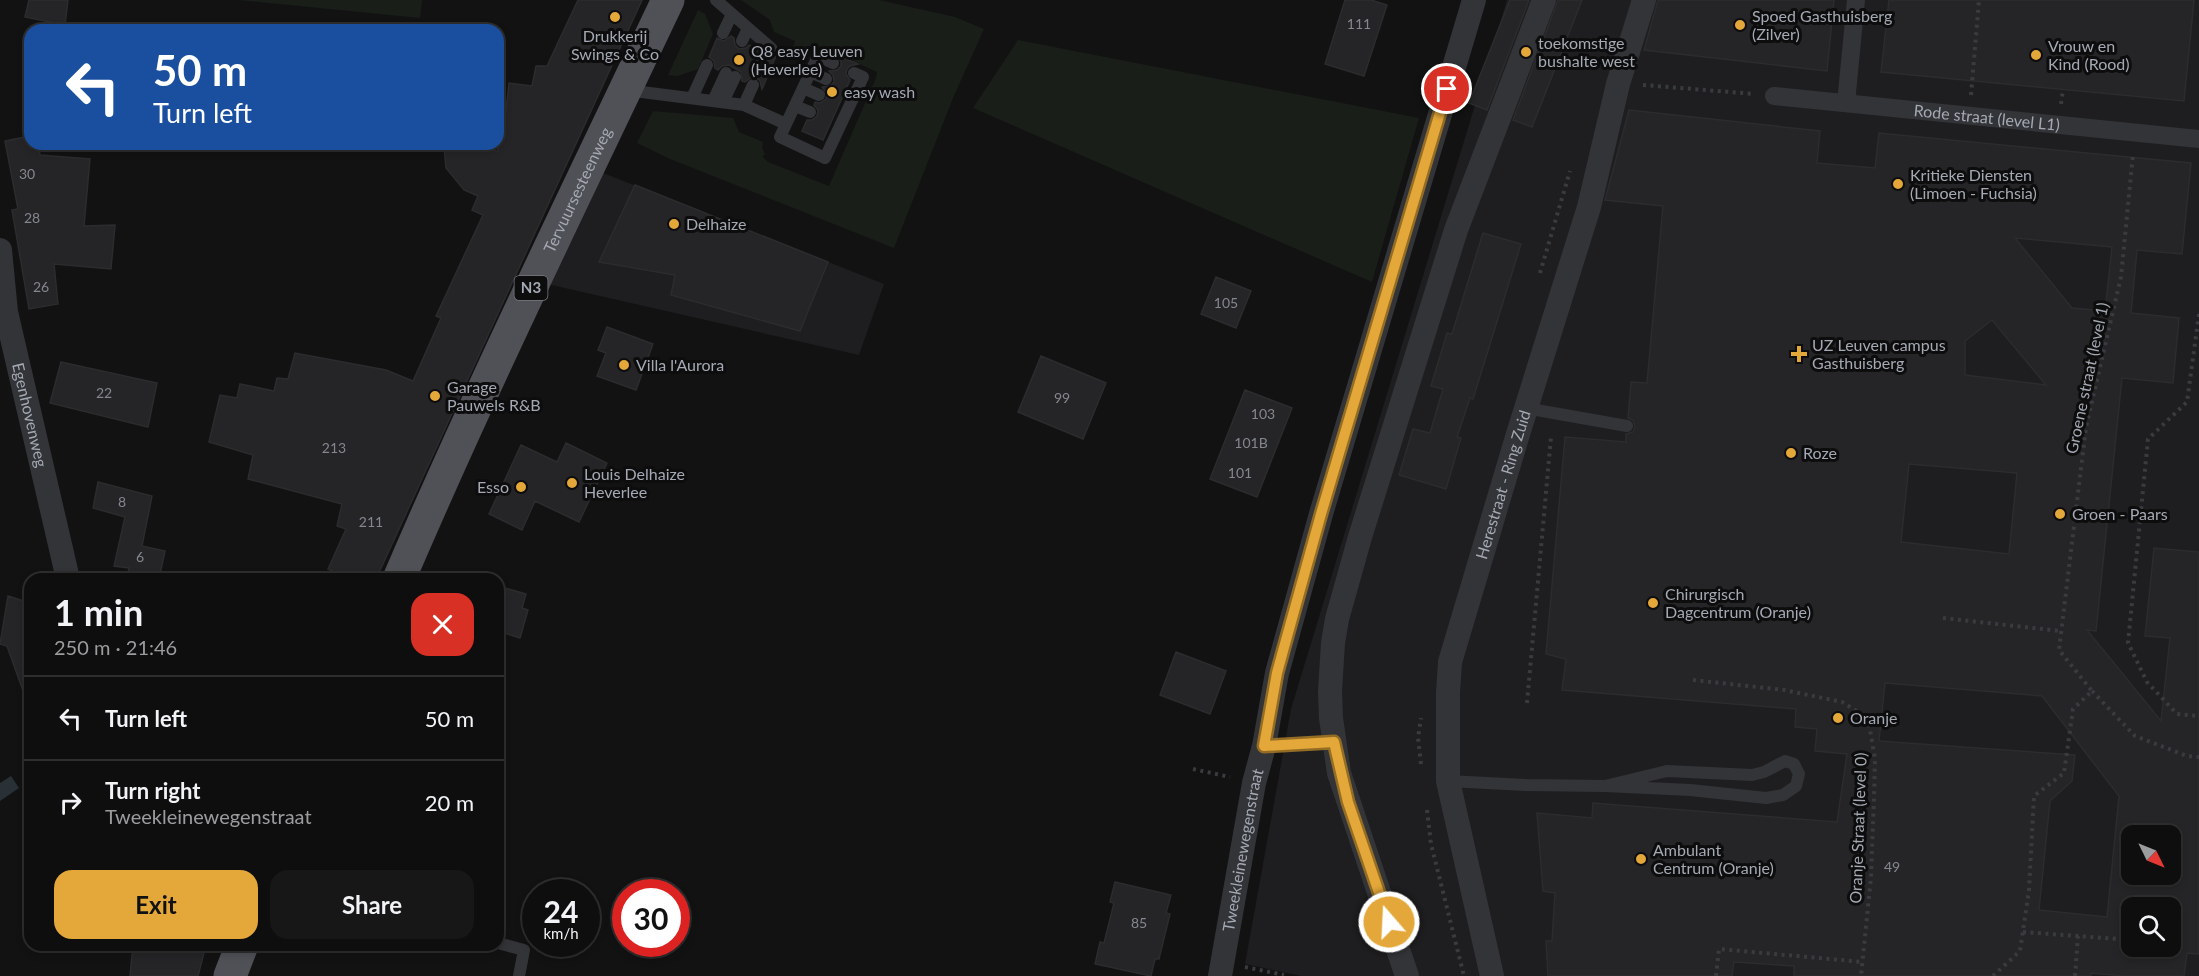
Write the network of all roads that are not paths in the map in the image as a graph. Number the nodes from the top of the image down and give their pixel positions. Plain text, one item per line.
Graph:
1 (668, 0) edge
2 (717, 0) edge
3 (1474, 0) edge
4 (1544, 0) edge
5 (1644, 0) edge
6 (1856, 0) edge
7 (732, 14) junction
8 (723, 33) dead end
9 (768, 53) dead end
10 (833, 63) dead end
11 (708, 65) dead end
12 (811, 72) junction
13 (854, 73) dead end
14 (730, 75) dead end
15 (826, 79) dead end
16 (753, 86) dead end
17 (803, 88) junction
18 (625, 90) junction
19 (819, 95) dead end
20 (1774, 96) road end
21 (692, 98) junction
22 (718, 101) junction
23 (1846, 103) junction
24 (744, 105) junction
25 (795, 106) junction
26 (810, 112) dead end
27 (786, 124) junction
28 (2199, 139) edge
29 (0, 250) edge
30 (1526, 408) junction
31 (1627, 426) dead end
32 (67, 573) edge
33 (402, 573) edge
34 (1334, 742) junction
35 (1264, 746) junction
36 (1448, 781) junction
37 (1605, 786) junction
38 (504, 945) edge
39 (240, 951) edge
40 (1222, 970) edge
41 (230, 976) edge
42 (519, 976) edge
43 (1407, 976) edge
44 (1492, 976) edge

1 - 18 main road, Tervuursesteenweg / N3
2 - 7 lane
3 - 35 street, Tweekleinewegenstraat
4 - 34 street
5 - 30 street, Herestraat - Ring Zuid
6 - 23 street
7 - 8 lane
7 - 9 lane
10 - 12 lane
11 - 21 lane
12 - 15 lane
12 - 17 lane
13 - 27 lane
14 - 22 lane
16 - 24 lane
17 - 19 lane
17 - 25 lane
18 - 21 lane
18 - 33 main road, Tervuursesteenweg / N3
20 - 23 street, Rode straat (level L1)
21 - 22 lane
22 - 24 lane
23 - 28 street, Rode straat (level L1)
24 - 27 lane
25 - 26 lane
25 - 27 lane
29 - 32 street, Egenhovenweg
30 - 31 lane
30 - 36 street, Herestraat - Ring Zuid
34 - 35 lane
34 - 43 street
35 - 40 street, Tweekleinewegenstraat
36 - 37 lane
36 - 44 street, Herestraat - Ring Zuid
37 - 37 lane
38 - 42 lane
39 - 41 main road

